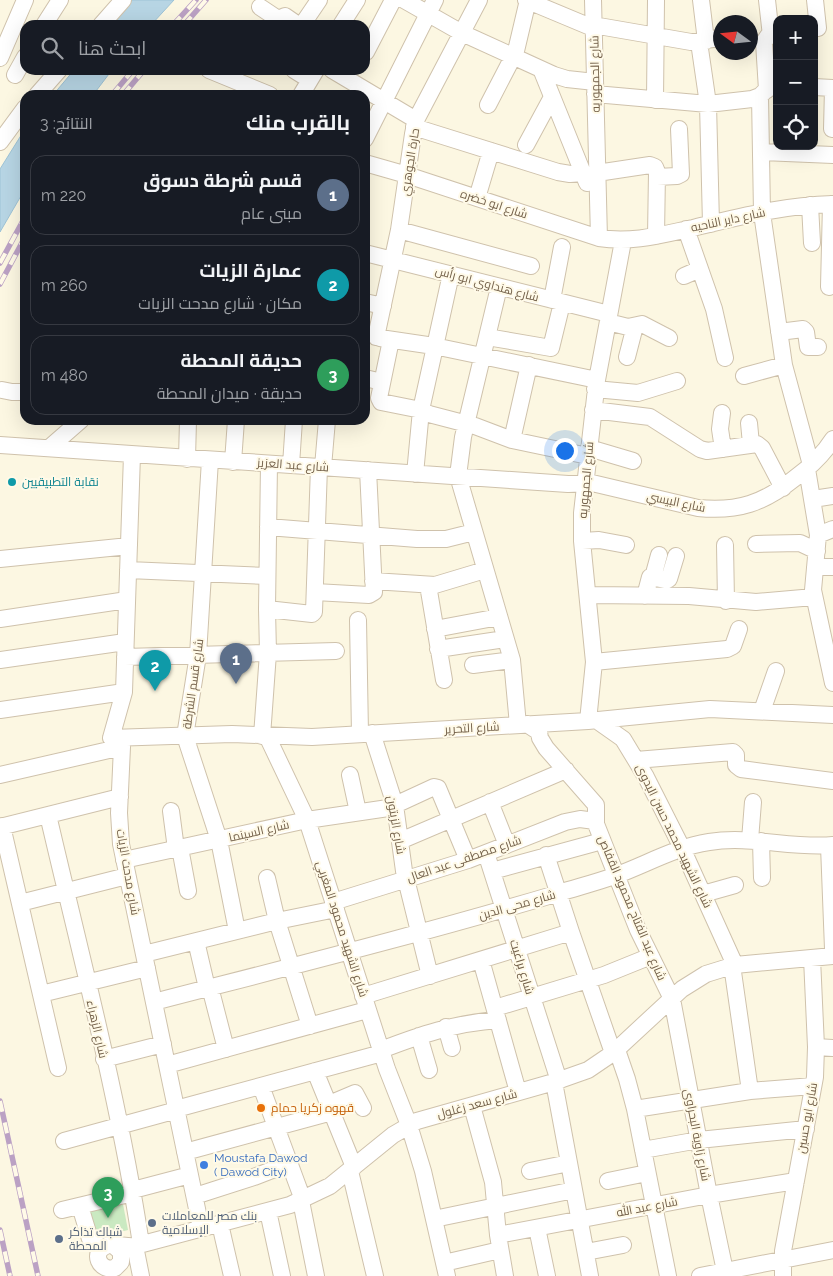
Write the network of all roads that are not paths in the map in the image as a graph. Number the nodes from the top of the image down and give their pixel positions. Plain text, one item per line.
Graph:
1 (25, 0) edge
2 (60, 0) edge
3 (123, 0) edge
4 (319, 0) edge
5 (357, 0) edge
6 (392, 0) edge
7 (404, 0) edge
8 (479, 0) edge
9 (527, 0) edge
10 (593, 0) edge
11 (656, 0) edge
12 (701, 0) edge
13 (767, 0) edge
14 (815, 0) edge
15 (260, 7) dead end
16 (432, 7) edge
17 (47, 20) edge
18 (105, 20) edge
19 (291, 20) edge
20 (305, 20) edge
21 (344, 20) edge
22 (593, 26) junction
23 (822, 27) edge
24 (462, 33) junction
25 (766, 36) edge
26 (655, 37) junction
27 (709, 41) edge
28 (370, 44) edge
29 (514, 57) junction
30 (0, 58) edge
31 (20, 66) edge
32 (541, 69) junction
33 (15, 75) dead end
34 (55, 75) edge
35 (221, 75) edge
36 (313, 75) edge
37 (341, 75) edge
38 (818, 87) edge
39 (595, 88) junction
40 (833, 88) edge
41 (41, 90) edge
42 (258, 90) edge
43 (305, 90) edge
44 (367, 90) edge
45 (768, 91) edge
46 (370, 92) edge
47 (552, 97) junction
48 (384, 100) junction
49 (655, 100) junction
50 (708, 104) junction
51 (488, 105) dead end
52 (20, 115) edge
53 (415, 124) junction
54 (370, 128) edge
55 (679, 129) dead end
56 (832, 130) edge
57 (0, 142) edge
58 (526, 145) dead end
59 (491, 151) junction
60 (761, 152) junction
61 (833, 155) edge
62 (370, 164) edge
63 (590, 173) junction
64 (407, 175) junction
65 (657, 177) junction
66 (477, 198) junction
67 (832, 204) edge
68 (810, 205) junction
69 (762, 213) junction
70 (711, 224) junction
71 (686, 229) junction
72 (399, 230) junction
73 (656, 236) junction
74 (598, 238) junction
75 (623, 241) junction
76 (812, 243) dead end
77 (562, 247) dead end
78 (370, 254) edge
79 (393, 259) junction
80 (531, 266) dead end
81 (700, 268) junction
82 (451, 274) junction
83 (684, 276) dead end
84 (829, 287) dead end
85 (499, 288) junction
86 (557, 302) junction
87 (370, 303) edge
88 (383, 306) junction
89 (608, 318) junction
90 (635, 326) junction
91 (779, 332) junction
92 (377, 337) edge
93 (487, 337) junction
94 (669, 338) dead end
95 (434, 346) junction
96 (818, 347) dead end
97 (483, 356) junction
98 (627, 357) dead end
99 (725, 358) dead end
100 (529, 365) junction
101 (784, 366) junction
102 (744, 376) dead end
103 (370, 379) edge
104 (677, 381) dead end
105 (382, 382) junction
106 (596, 384) junction
107 (2, 390) dead end
108 (20, 392) edge
109 (421, 410) junction
110 (593, 410) junction
111 (722, 413) dead end
112 (749, 423) dead end
113 (466, 424) junction
114 (74, 425) edge
115 (188, 425) edge
116 (236, 425) edge
117 (294, 425) edge
118 (326, 425) edge
119 (512, 440) junction
120 (833, 440) edge
121 (751, 444) junction
122 (0, 445) edge
123 (49, 448) junction
124 (722, 449) junction
125 (588, 452) junction
126 (132, 455) junction
127 (187, 458) junction
128 (210, 460) junction
129 (633, 461) dead end
130 (233, 462) junction
131 (269, 464) junction
132 (291, 465) junction
133 (321, 467) junction
134 (809, 467) junction
135 (368, 470) junction
136 (415, 474) junction
137 (458, 476) junction
138 (585, 483) junction
139 (783, 488) junction
140 (833, 496) edge
141 (813, 499) junction
142 (268, 527) junction
143 (317, 531) junction
144 (474, 532) junction
145 (370, 535) junction
146 (823, 538) edge
147 (582, 541) junction
148 (756, 544) dead end
149 (626, 545) dead end
150 (129, 546) junction
151 (725, 546) dead end
152 (659, 555) dead end
153 (676, 556) dead end
154 (0, 559) edge
155 (815, 567) junction
156 (833, 567) edge
157 (128, 570) junction
158 (485, 570) junction
159 (203, 573) junction
160 (267, 576) junction
161 (653, 577) junction
162 (373, 581) junction
163 (428, 585) junction
164 (315, 592) junction
165 (588, 595) junction
166 (645, 596) junction
167 (814, 597) junction
168 (127, 600) junction
169 (726, 601) junction
170 (267, 609) junction
171 (499, 617) junction
172 (0, 619) edge
173 (358, 620) dead end
174 (739, 628) dead end
175 (435, 630) junction
176 (506, 639) junction
177 (438, 649) junction
178 (125, 650) junction
179 (336, 651) dead end
180 (268, 653) junction
181 (198, 655) junction
182 (0, 660) edge
183 (512, 660) junction
184 (594, 662) junction
185 (473, 665) dead end
186 (776, 671) dead end
187 (444, 680) dead end
188 (833, 683) edge
189 (124, 692) junction
190 (0, 710) edge
191 (762, 711) junction
192 (833, 715) edge
193 (592, 721) junction
194 (522, 725) junction
195 (366, 734) junction
196 (185, 736) junction
197 (265, 736) junction
198 (116, 742) junction
199 (636, 760) junction
200 (566, 770) junction
201 (350, 774) dead end
202 (0, 775) edge
203 (833, 781) edge
204 (120, 797) junction
205 (490, 802) junction
206 (754, 802) dead end
207 (395, 806) junction
208 (171, 811) dead end
209 (358, 812) junction
210 (48, 815) junction
211 (452, 818) junction
212 (307, 820) junction
213 (595, 821) junction
214 (1, 826) edge
215 (219, 840) junction
216 (602, 840) junction
217 (400, 841) junction
218 (756, 841) junction
219 (507, 845) junction
220 (831, 845) edge
221 (178, 848) junction
222 (682, 848) junction
223 (486, 853) junction
224 (546, 855) junction
225 (468, 860) junction
226 (126, 868) junction
227 (492, 870) junction
228 (616, 875) junction
229 (267, 878) dead end
230 (762, 878) dead end
231 (406, 880) junction
232 (735, 885) dead end
233 (188, 891) dead end
234 (65, 892) junction
235 (559, 893) junction
236 (703, 894) junction
237 (20, 903) junction
238 (334, 906) junction
239 (503, 908) junction
240 (277, 921) junction
241 (237, 931) junction
242 (419, 932) junction
243 (571, 932) junction
244 (196, 941) junction
245 (516, 949) junction
246 (833, 949) edge
247 (349, 951) junction
248 (651, 956) junction
249 (833, 956) edge
250 (812, 958) junction
251 (481, 960) junction
252 (145, 961) junction
253 (734, 965) junction
254 (291, 966) junction
255 (430, 976) junction
256 (588, 980) junction
257 (87, 983) junction
258 (209, 988) junction
259 (41, 994) junction
260 (531, 997) junction
261 (672, 999) junction
262 (154, 1002) junction
263 (365, 1003) junction
264 (496, 1014) junction
265 (310, 1026) junction
266 (446, 1028) junction
267 (419, 1036) junction
268 (163, 1044) junction
269 (816, 1047) junction
270 (452, 1048) dead end
271 (833, 1048) edge
272 (226, 1049) junction
273 (615, 1051) junction
274 (381, 1052) junction
275 (104, 1059) junction
276 (167, 1065) junction
277 (58, 1068) dead end
278 (429, 1070) dead end
279 (315, 1071) junction
280 (556, 1082) junction
281 (261, 1086) junction
282 (813, 1086) junction
283 (750, 1091) junction
284 (518, 1092) junction
285 (691, 1100) junction
286 (472, 1106) junction
287 (330, 1108) junction
288 (363, 1108) dead end
289 (635, 1109) junction
290 (176, 1110) junction
291 (410, 1125) junction
292 (119, 1126) junction
293 (276, 1127) junction
294 (806, 1128) junction
295 (699, 1140) junction
296 (64, 1141) dead end
297 (643, 1150) junction
298 (185, 1152) junction
299 (569, 1162) junction
300 (290, 1163) junction
301 (352, 1169) junction
302 (530, 1171) dead end
303 (647, 1173) junction
304 (190, 1175) junction
305 (796, 1180) junction
306 (608, 1181) dead end
307 (574, 1190) junction
308 (133, 1192) junction
309 (709, 1195) junction
310 (194, 1196) junction
311 (302, 1200) junction
312 (654, 1205) junction
313 (80, 1206) junction
314 (496, 1206) junction
315 (62, 1210) dead end
316 (268, 1212) junction
317 (434, 1219) junction
318 (580, 1219) junction
319 (220, 1224) junction
320 (202, 1228) junction
321 (536, 1228) junction
322 (499, 1243) junction
323 (623, 1244) dead end
324 (138, 1245) junction
325 (108, 1247) junction
326 (833, 1250) edge
327 (586, 1252) junction
328 (782, 1259) junction
329 (445, 1269) edge
330 (98, 1271) edge
331 (725, 1271) junction
332 (141, 1276) edge
333 (232, 1276) edge
334 (282, 1276) edge
335 (316, 1276) edge
336 (375, 1276) edge
337 (505, 1276) edge
338 (547, 1276) edge
339 (590, 1276) edge
340 (668, 1276) edge
341 (702, 1276) edge
342 (783, 1276) edge

1 - 30 street
2 - 17 street
3 - 18 street
4 - 20 street
5 - 21 street
6 - 28 street
7 - 16 street
8 - 24 street, حارة الجوهري
9 - 22 street
9 - 29 street
10 - 22 street, شارع الجمهوريه
11 - 26 street
12 - 27 street
13 - 25 street
14 - 23 street
15 - 19 street
16 - 24 street
16 - 48 street
22 - 26 street
22 - 39 street, شارع الجمهوريه
24 - 29 street
24 - 53 street, حارة الجوهري
25 - 45 street
26 - 27 street
26 - 49 street
27 - 50 street
29 - 32 street
29 - 51 street
31 - 33 street
32 - 39 street
32 - 47 street
34 - 41 street
35 - 42 street
36 - 43 street
37 - 44 street
38 - 40 street
39 - 49 street
39 - 63 street, شارع الجمهوريه
40 - 56 street
45 - 50 street
45 - 60 street
46 - 48 street
47 - 58 street
47 - 63 street
48 - 53 street
48 - 54 street
49 - 50 street
50 - 70 street
52 - 57 street
53 - 59 street
53 - 64 street, حارة الجوهري
55 - 65 street
59 - 63 street
59 - 66 street
60 - 61 street
60 - 69 street
62 - 64 street, شارع ابو خضره
63 - 65 street
63 - 74 street, شارع الجمهوريه
64 - 66 street, شارع ابو خضره
64 - 72 street, حارة الجوهري
65 - 73 street
66 - 74 street, شارع ابو خضره
67 - 68 street, شارع داير الناحيه
67 - 84 street
68 - 69 street, شارع داير الناحيه
68 - 76 street
69 - 70 street, شارع داير الناحيه
69 - 91 street
70 - 71 street, شارع داير الناحيه
71 - 73 street, شارع داير الناحيه
71 - 81 street
72 - 79 street, حارة الجوهري
72 - 80 street
73 - 75 street, شارع داير الناحيه
74 - 75 street, شارع ابو خضره
75 - 89 street, شارع الجمهوريه
77 - 86 street
78 - 79 street, شارع هنداوي ابو رأس
79 - 82 street, شارع هنداوي ابو رأس
79 - 88 street, حارة الجوهري
81 - 83 street
81 - 99 street
82 - 85 street, شارع هنداوي ابو رأس
82 - 95 street
85 - 86 street, شارع هنداوي ابو رأس
85 - 93 street
86 - 89 street, شارع هنداوي ابو رأس
86 - 93 street
87 - 88 street
88 - 92 street, حارة الجوهري
89 - 90 street, شارع هنداوي ابو رأس
89 - 106 street, شارع الجمهوريه
90 - 94 street, شارع هنداوي ابو رأس
90 - 98 street
91 - 96 street
91 - 101 street
92 - 95 street
92 - 105 street, حارة الجوهري
93 - 97 street
95 - 97 street
95 - 109 street
97 - 100 street
97 - 113 street
100 - 106 street
100 - 119 street
101 - 102 street
101 - 134 street
103 - 105 street
104 - 106 street
105 - 109 street, حارة الجوهري
106 - 110 street, شارع الجمهوريه
107 - 108 street
109 - 113 street
109 - 136 street
110 - 124 street
110 - 125 street, شارع الجمهوريه
111 - 124 street
112 - 121 street
113 - 119 street
113 - 137 street
114 - 123 street
115 - 127 street
116 - 130 street
117 - 132 street
118 - 133 street
119 - 125 street
120 - 134 street, شارع البيسي
121 - 124 street
121 - 139 street
122 - 123 street, شارع عبد العزيز
123 - 126 street, شارع عبد العزيز
125 - 129 street
125 - 138 street, شارع الجمهوريه
126 - 127 street, شارع عبد العزيز
126 - 150 street, شارع مدحت الزيات
127 - 128 street, شارع عبد العزيز
128 - 130 street, شارع عبد العزيز
128 - 159 street, شارع قسم الشرطة
130 - 131 street, شارع عبد العزيز
131 - 132 street, شارع عبد العزيز
131 - 142 street, شارع الشهيد محمود المغربي
132 - 133 street, شارع عبد العزيز
133 - 135 street, شارع عبد العزيز
133 - 143 street
134 - 139 street, شارع البيسي
134 - 141 street
135 - 136 street, شارع عبد العزيز
135 - 145 street
136 - 137 street, شارع عبد العزيز
137 - 138 street, شارع عبد العزيز
137 - 144 street
138 - 139 street, شارع البيسي
138 - 147 street, شارع الجمهوريه
140 - 141 street
141 - 146 street
142 - 143 street
142 - 160 street, شارع الشهيد محمود المغربي
143 - 145 street
143 - 164 street
144 - 145 street
144 - 158 street
145 - 162 street
146 - 148 street
146 - 155 street
147 - 149 street
147 - 165 street, شارع الجمهوريه
150 - 154 street
150 - 157 street, شارع مدحت الزيات
151 - 169 street
152 - 161 street
153 - 161 street
155 - 156 street
155 - 167 street
157 - 159 street
157 - 168 street, شارع مدحت الزيات
158 - 163 street
158 - 171 street
159 - 160 street
159 - 181 street, شارع قسم الشرطة
160 - 170 street, شارع الشهيد محمود المغربي
161 - 166 street
162 - 163 street
162 - 164 street
163 - 175 street
164 - 170 street
165 - 166 street
165 - 184 street, شارع الجمهوريه
166 - 169 street
167 - 169 street
167 - 188 street
168 - 172 street
168 - 178 street, شارع مدحت الزيات
170 - 180 street, شارع الشهيد محمود المغربي
171 - 175 street
171 - 176 street
173 - 195 street, شارع الزيتون
174 - 184 street
175 - 177 street
176 - 177 street
176 - 183 street
177 - 187 street
178 - 181 street
178 - 182 street
178 - 189 street, شارع مدحت الزيات
179 - 180 street
180 - 181 street
180 - 197 street, شارع الشهيد محمود المغربي
181 - 196 street, شارع قسم الشرطة
183 - 185 street
183 - 194 street
184 - 193 street, شارع الجمهوريه
186 - 191 street
189 - 190 street
189 - 198 street, شارع مدحت الزيات
191 - 192 street, شارع التحرير
191 - 193 street, شارع التحرير
193 - 194 street, شارع التحرير
193 - 199 street, شارع الشهيد محمد حسن البدوى
194 - 195 street, شارع التحرير
194 - 200 street, شارع عبد الفتاح محمود القفاص
195 - 197 street, شارع التحرير
195 - 207 street, شارع الزيتون
196 - 197 street, شارع التحرير
196 - 198 street, شارع التحرير
196 - 215 street, شارع قسم الشرطة
197 - 212 street, شارع الشهيد محمود المغربي
198 - 202 street, شارع التحرير
198 - 204 street, شارع مدحت الزيات
199 - 203 street
199 - 222 street, شارع الشهيد محمد حسن البدوى
200 - 205 street
200 - 213 street, شارع عبد الفتاح محمود القفاص
201 - 209 street
204 - 210 street
204 - 226 street, شارع مدحت الزيات
205 - 211 street
205 - 219 street
206 - 218 street
207 - 209 street, شارع السينما
207 - 211 street, شارع السينما
207 - 217 street, شارع الزيتون
208 - 221 street
209 - 212 street, شارع السينما
210 - 214 street
210 - 234 street, شارع الزهراء
211 - 217 street
211 - 225 street
212 - 215 street, شارع السينما
212 - 238 street, شارع الشهيد محمود المغربي
213 - 216 street, شارع عبد الفتاح محمود القفاص
213 - 219 street, شارع مصطفى عبد العال
214 - 237 street
215 - 221 street, شارع السينما
215 - 241 street, شارع قسم الشرطة
216 - 224 street
216 - 228 street, شارع عبد الفتاح محمود القفاص
217 - 231 street, شارع الزيتون
218 - 220 street, شارع محى الدين
218 - 222 street, شارع محى الدين
218 - 230 street
219 - 223 street, شارع مصطفى عبد العال
220 - 246 street
221 - 226 street, شارع السينما
221 - 233 street
222 - 228 street, شارع محى الدين
222 - 236 street, شارع الشهيد محمد حسن البدوى
223 - 225 street, شارع مصطفى عبد العال
223 - 227 street, شارع براغيت
224 - 227 street
224 - 235 street
225 - 231 street, شارع مصطفى عبد العال
226 - 234 street, شارع السينما
226 - 252 street, شارع مدحت الزيات
227 - 239 street, شارع براغيت
228 - 235 street, شارع محى الدين
228 - 248 street, شارع عبد الفتاح محمود القفاص
229 - 240 street
231 - 238 street, شارع مصطفى عبد العال
231 - 242 street, شارع الزيتون
232 - 236 street
234 - 237 street, شارع السينما
234 - 257 street, شارع الزهراء
235 - 239 street, شارع محى الدين
235 - 243 street
236 - 253 street, شارع الشهيد محمد حسن البدوى
237 - 259 street
238 - 240 street, شارع مصطفى عبد العال
238 - 247 street, شارع الشهيد محمود المغربي
239 - 242 street, شارع محى الدين
239 - 245 street, شارع براغيت
240 - 241 street, شارع مصطفى عبد العال
240 - 254 street
241 - 244 street, شارع مصطفى عبد العال
242 - 247 street, شارع محى الدين
242 - 255 street, شارع الزيتون
243 - 245 street
243 - 256 street
244 - 252 street, شارع مصطفى عبد العال
244 - 258 street
245 - 251 street
245 - 260 street, شارع براغيت
247 - 254 street, شارع محى الدين
247 - 263 street, شارع الشهيد محمود المغربي
248 - 256 street
248 - 261 street, شارع عبد الفتاح محمود القفاص
249 - 250 street, شارع سعد زغلول
250 - 253 street, شارع سعد زغلول
250 - 269 street, شارع ابو حسين
251 - 255 street
251 - 264 street
252 - 257 street, شارع مصطفى عبد العال
252 - 262 street, شارع مدحت الزيات
253 - 261 street, شارع سعد زغلول
253 - 283 street, شارع الشهيد محمد حسن البدوى
254 - 258 street, شارع محى الدين
254 - 265 street
255 - 263 street
256 - 260 street
256 - 273 street
257 - 259 street, شارع مصطفى عبد العال
257 - 275 street, شارع الزهراء
258 - 262 street, شارع محى الدين
258 - 272 street
259 - 277 street
260 - 264 street
260 - 280 street, شارع براغيت
261 - 273 street, شارع سعد زغلول
261 - 285 street, شارع زاوية البحراوى
262 - 268 street, شارع مدحت الزيات
263 - 265 street
263 - 274 street, شارع الشهيد محمود المغربي
264 - 266 street
264 - 284 street
265 - 272 street
266 - 267 street
266 - 270 street
267 - 274 street
267 - 278 street
268 - 275 street
268 - 276 street, شارع مدحت الزيات
269 - 271 street
269 - 282 street, شارع ابو حسين
272 - 276 street
273 - 280 street, شارع سعد زغلول
273 - 289 street
274 - 279 street
274 - 291 street, شارع الشهيد محمود المغربي
275 - 292 street, شارع الزهراء
276 - 290 street, شارع مدحت الزيات
279 - 281 street
279 - 287 street
280 - 284 street, شارع سعد زغلول
280 - 299 street, شارع براغيت
281 - 290 street
281 - 293 street
282 - 283 street
282 - 294 street, شارع ابو حسين
283 - 285 street
284 - 286 street, شارع سعد زغلول
285 - 289 street
285 - 295 street, شارع زاوية البحراوى
286 - 291 street, شارع سعد زغلول
286 - 314 street
287 - 288 street
287 - 293 street
287 - 301 street
289 - 297 street
290 - 292 street
290 - 298 street, شارع مدحت الزيات
291 - 301 street, شارع سعد زغلول
291 - 317 street, شارع الشهيد محمود المغربي
292 - 296 street
292 - 308 street, شارع الزهراء
293 - 298 street
293 - 300 street
294 - 295 street
294 - 305 street, شارع ابو حسين
295 - 297 street
295 - 309 street, شارع زاوية البحراوى
297 - 303 street
298 - 304 street, شارع مدحت الزيات
299 - 302 street
299 - 307 street, شارع براغيت
300 - 310 street
300 - 311 street
301 - 311 street, شارع سعد زغلول
301 - 336 street
303 - 306 street
303 - 312 street
304 - 308 street
304 - 310 street, شارع مدحت الزيات
305 - 309 street, شارع عبد الله
305 - 328 street, شارع ابو حسين
307 - 314 street
307 - 318 street, شارع براغيت
308 - 313 street
308 - 324 street, شارع الزهراء
309 - 312 street, شارع عبد الله
309 - 331 street, شارع زاوية البحراوى
310 - 320 street, شارع مدحت الزيات
311 - 316 street, شارع سعد زغلول
311 - 335 street
312 - 318 street, شارع عبد الله
312 - 340 street
313 - 315 street
313 - 325 street
314 - 317 street
314 - 322 street
316 - 319 street, شارع سعد زغلول
316 - 334 street
317 - 329 street, شارع الشهيد محمود المغربي
318 - 321 street, شارع عبد الله
318 - 327 street, شارع براغيت
319 - 320 street, شارع سعد زغلول
319 - 333 street
320 - 324 street, شارع سعد زغلول
321 - 322 street, شارع عبد الله
321 - 338 street
322 - 329 street, شارع عبد الله
322 - 337 street
323 - 327 street
324 - 325 street, شارع سعد زغلول
324 - 332 street, شارع الزهراء
325 - 330 street
326 - 328 street
327 - 339 street, شارع براغيت
328 - 331 street
328 - 342 street, شارع ابو حسين
331 - 341 street

